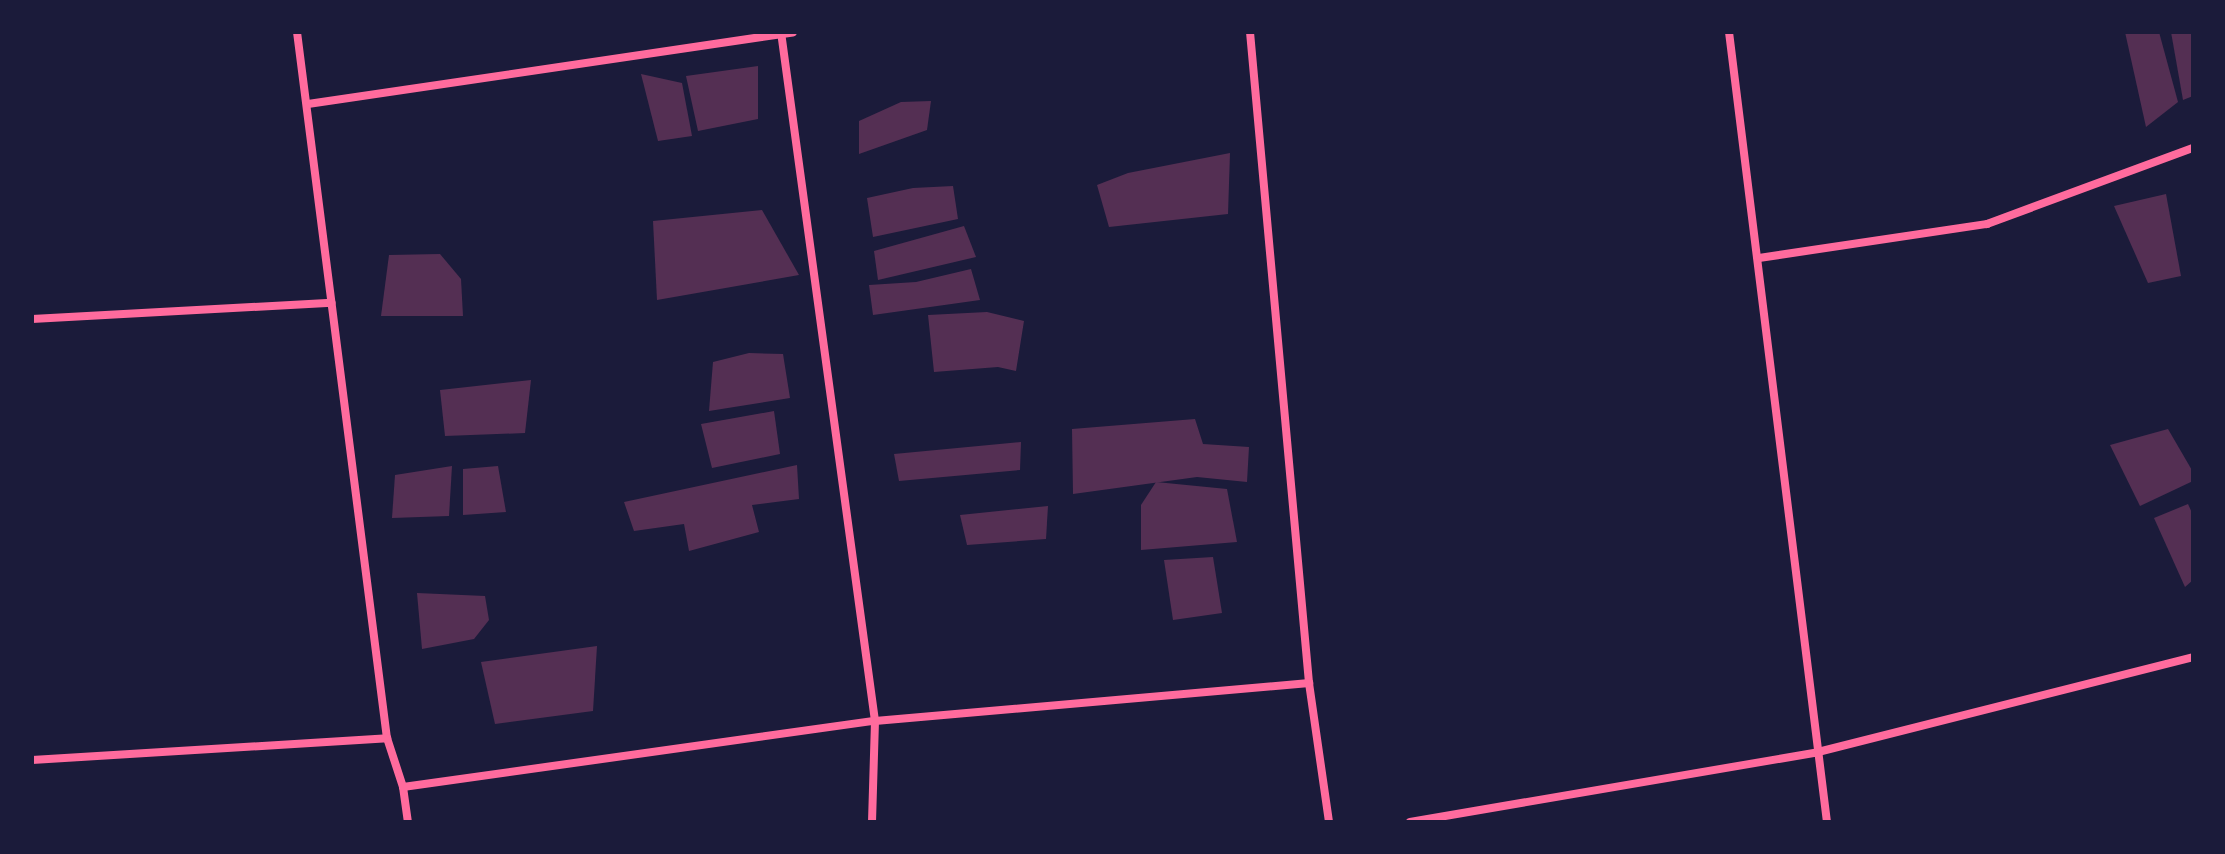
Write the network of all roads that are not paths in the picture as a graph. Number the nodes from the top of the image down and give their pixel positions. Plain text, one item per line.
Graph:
1 (297, 32) edge
2 (793, 32) edge
3 (1250, 32) edge
4 (1729, 32) edge
5 (781, 34) edge
6 (308, 104) junction
7 (2193, 148) edge
8 (1759, 258) junction
9 (332, 303) junction
10 (32, 319) edge
11 (2193, 657) edge
12 (1309, 683) junction
13 (875, 721) junction
14 (387, 738) junction
15 (1818, 752) junction
16 (32, 760) edge
17 (403, 787) junction
18 (408, 822) edge
19 (872, 822) edge
20 (1329, 822) edge
21 (1410, 822) edge
22 (1827, 822) edge

1 - 6 street
2 - 5 street
3 - 12 street
4 - 8 street
5 - 6 street
5 - 13 street
6 - 9 street
7 - 8 street
8 - 15 street
9 - 10 street
9 - 14 street
11 - 15 street
12 - 13 street
12 - 20 street
13 - 17 street
13 - 19 street
14 - 16 street
14 - 17 street
15 - 21 street
15 - 22 street
17 - 18 street

